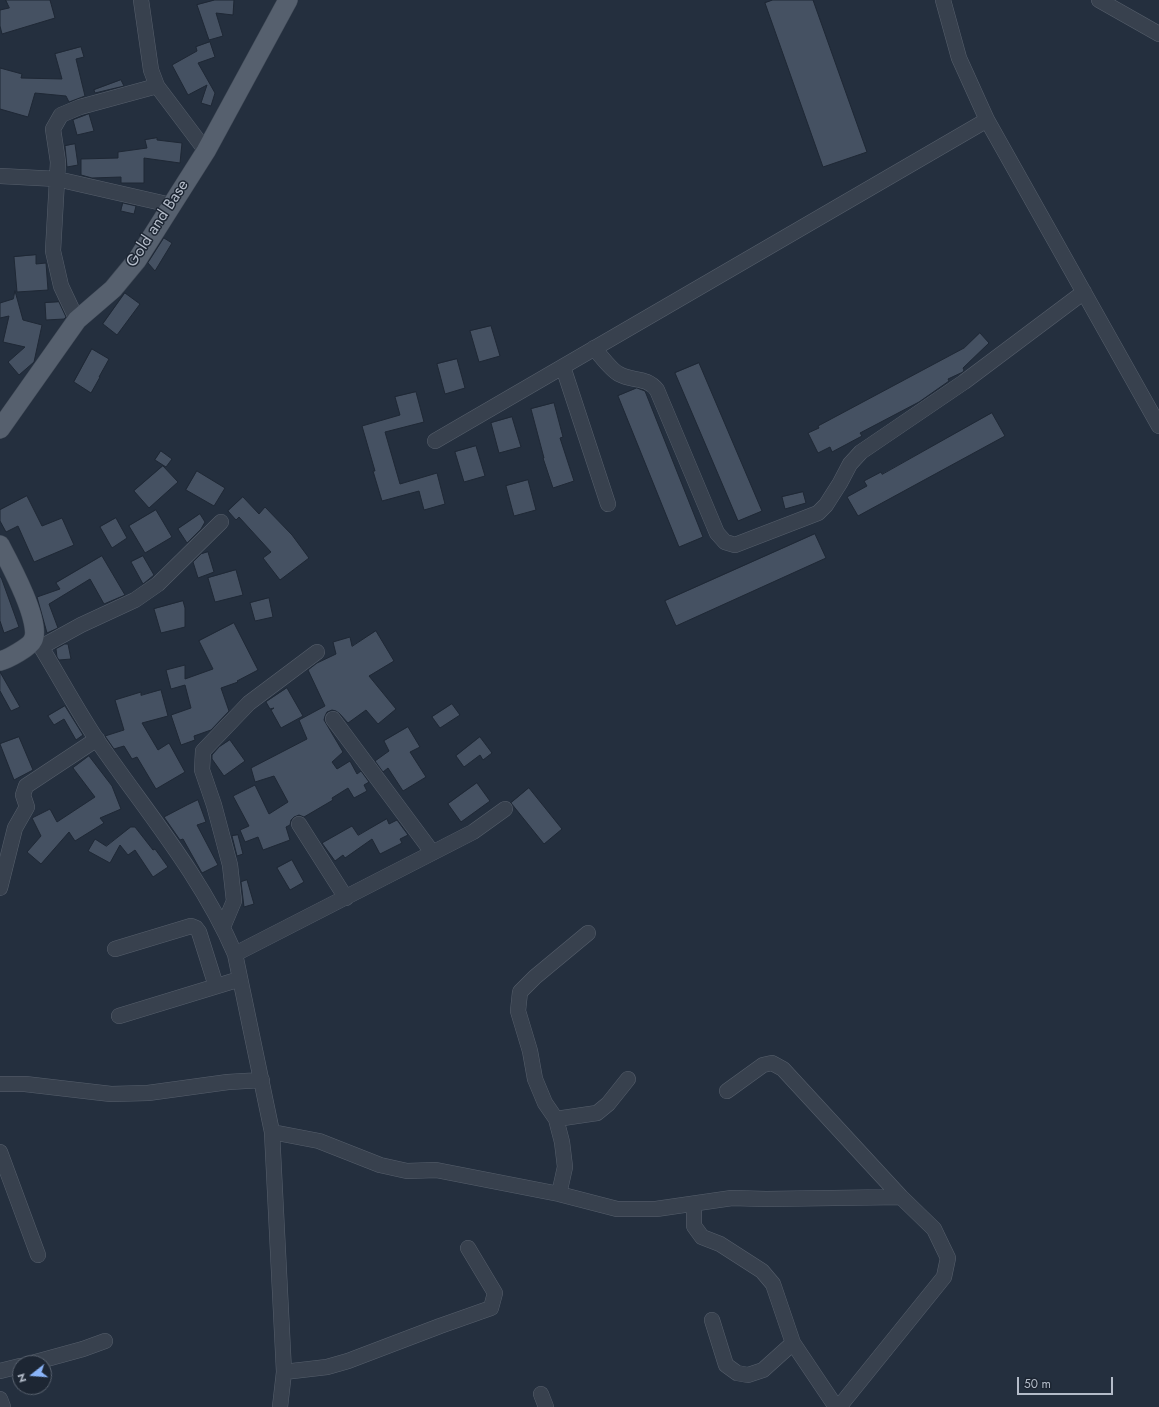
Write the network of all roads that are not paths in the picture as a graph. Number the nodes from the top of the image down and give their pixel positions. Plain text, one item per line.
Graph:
1 (141, 0) edge
2 (288, 0) edge
3 (943, 0) edge
4 (1099, 0) edge
5 (1159, 34) edge
6 (157, 86) junction
7 (987, 120) junction
8 (206, 151) junction
9 (0, 176) edge
10 (57, 179) junction
11 (171, 205) junction
12 (1084, 292) junction
13 (77, 320) junction
14 (594, 348) junction
15 (563, 367) junction
16 (1159, 426) edge
17 (0, 429) edge
18 (435, 441) dead end
19 (608, 504) dead end
20 (220, 522) dead end
21 (0, 545) edge
22 (37, 644) junction
23 (317, 652) dead end
24 (0, 661) edge
25 (333, 720) dead end
26 (97, 739) junction
27 (505, 809) dead end
28 (299, 824) dead end
29 (432, 852) junction
30 (0, 888) edge
31 (346, 898) junction
32 (223, 927) junction
33 (588, 933) dead end
34 (115, 949) dead end
35 (235, 954) junction
36 (240, 979) junction
37 (216, 986) junction
38 (119, 1016) dead end
39 (628, 1079) dead end
40 (262, 1080) junction
41 (0, 1084) edge
42 (727, 1091) dead end
43 (556, 1120) junction
44 (272, 1132) junction
45 (0, 1152) edge
46 (559, 1194) junction
47 (901, 1197) junction
48 (694, 1204) junction
49 (468, 1248) dead end
50 (38, 1255) dead end
51 (712, 1320) dead end
52 (104, 1341) dead end
53 (793, 1343) junction
54 (52, 1358) edge
55 (12, 1368) edge
56 (0, 1371) edge
57 (284, 1372) junction
58 (0, 1399) edge
59 (3, 1407) edge
60 (280, 1407) edge
61 (836, 1407) edge
62 (839, 1407) edge

1 - 6 street
2 - 8 main road, Gold and Base
3 - 7 street
4 - 5 street
6 - 8 street
6 - 10 street
7 - 12 street
7 - 14 street
8 - 11 main road, Gold and Base
9 - 10 street
10 - 11 street
10 - 13 street
11 - 13 main road, Gold and Base
12 - 14 street
12 - 16 street
13 - 17 main road, Gold and Base
14 - 15 street
15 - 18 street
15 - 19 street
20 - 22 street
21 - 22 main road
22 - 24 main road
22 - 26 street
23 - 32 street
25 - 29 street
26 - 30 street
26 - 32 street
27 - 29 street
28 - 31 street
29 - 31 street
31 - 35 street
32 - 35 street
33 - 43 street
34 - 37 street
35 - 36 street
36 - 37 street
36 - 40 street
37 - 38 street
39 - 43 street
40 - 41 street
40 - 44 street
42 - 47 street
43 - 46 street
44 - 46 street
44 - 57 street
45 - 50 street
46 - 48 street
47 - 48 street
47 - 62 street
48 - 53 street
49 - 57 street
51 - 53 street
52 - 54 street
53 - 61 street
55 - 56 street
57 - 60 street
58 - 59 street

